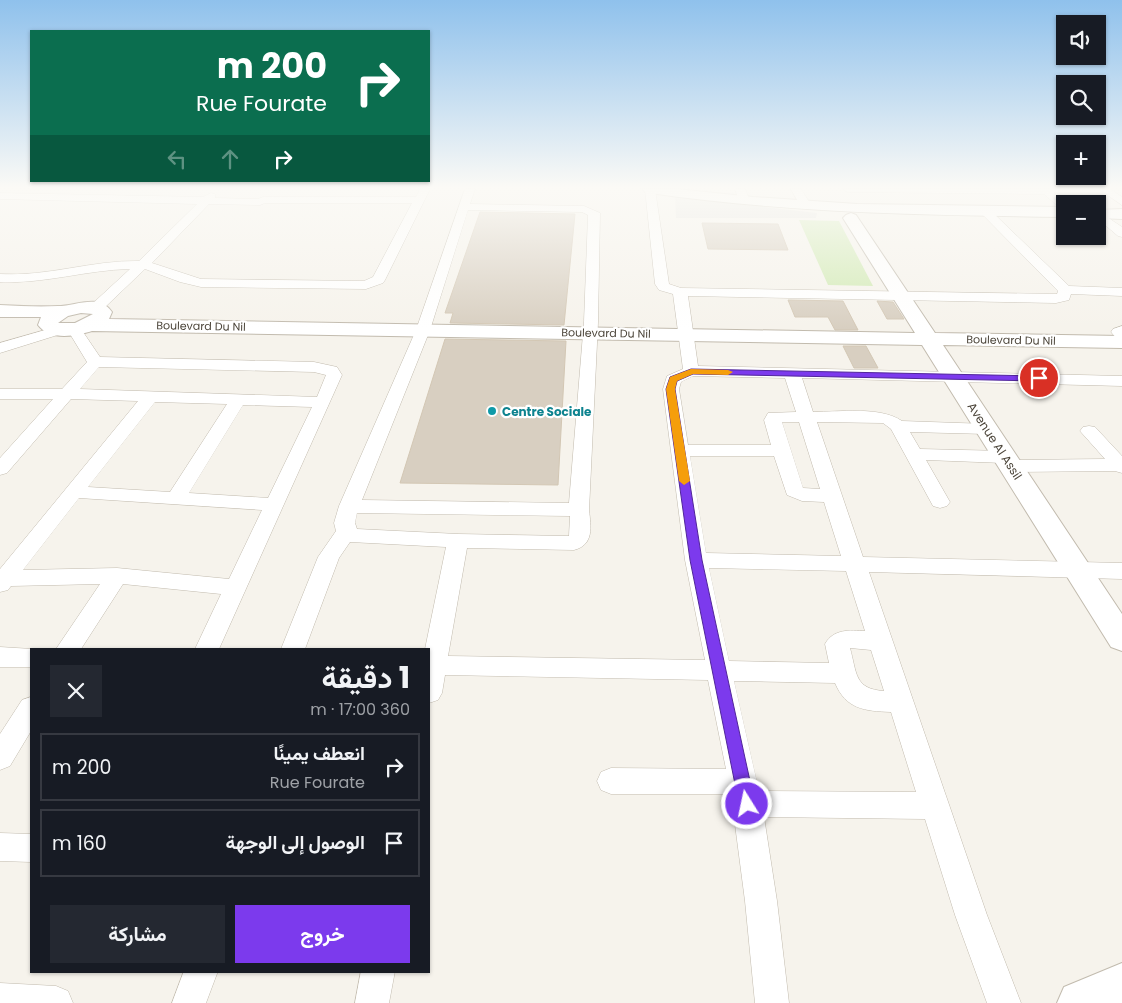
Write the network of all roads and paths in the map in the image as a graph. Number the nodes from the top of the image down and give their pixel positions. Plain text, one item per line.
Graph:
1 (171, 236) edge
2 (401, 236) edge
3 (453, 236) edge
4 (593, 236) edge
5 (656, 236) edge
6 (868, 236) edge
7 (1010, 236) edge
8 (142, 265) junction
9 (0, 278) edge
10 (1065, 290) junction
11 (680, 292) junction
12 (1122, 292) edge
13 (901, 296) junction
14 (0, 311) edge
15 (76, 320) junction
16 (0, 321) edge
17 (424, 324) junction
18 (591, 327) junction
19 (686, 329) junction
20 (925, 333) junction
21 (1121, 334) edge
22 (0, 348) edge
23 (95, 362) junction
24 (691, 371) junction
25 (792, 374) junction
26 (953, 376) junction
27 (1122, 381) edge
28 (0, 394) edge
29 (68, 394) junction
30 (150, 397) junction
31 (237, 401) junction
32 (323, 402) junction
33 (807, 419) junction
34 (898, 426) junction
35 (988, 429) junction
36 (1089, 431) dead end
37 (680, 450) junction
38 (783, 451) junction
39 (914, 454) junction
40 (1119, 461) edge
41 (1008, 462) junction
42 (0, 469) edge
43 (74, 492) junction
44 (832, 496) junction
45 (176, 498) junction
46 (940, 502) dead end
47 (275, 505) junction
48 (349, 506) junction
49 (579, 510) junction
50 (346, 533) junction
51 (458, 541) junction
52 (696, 560) junction
53 (855, 563) junction
54 (1078, 570) junction
55 (1122, 571) edge
56 (118, 576) junction
57 (2, 580) edge
58 (236, 588) junction
59 (1122, 639) edge
60 (881, 641) junction
61 (69, 648) edge
62 (207, 648) edge
63 (293, 648) edge
64 (0, 657) edge
65 (30, 658) edge
66 (432, 665) edge
67 (719, 670) junction
68 (844, 673) junction
69 (430, 684) edge
70 (901, 702) junction
71 (30, 712) edge
72 (24, 733) edge
73 (0, 758) edge
74 (611, 780) dead end
75 (745, 793) junction
76 (935, 806) junction
77 (0, 847) edge
78 (30, 848) edge
79 (200, 973) edge
80 (378, 973) edge
81 (1122, 986) edge
82 (0, 1000) edge
83 (56, 1003) edge
84 (189, 1003) edge
85 (372, 1003) edge
86 (772, 1003) edge
87 (1004, 1003) edge
88 (1080, 1003) edge

1 - 8 street
2 - 8 street
3 - 17 street
4 - 18 street
5 - 11 street
6 - 13 street, Avenue Al Assil
7 - 10 street
8 - 9 street
8 - 15 street
10 - 12 street
10 - 13 street
11 - 13 street
11 - 19 street
13 - 20 street, Avenue Al Assil
14 - 15 street, Boulevard Du Nil
15 - 16 street, Boulevard Du Nil
15 - 17 street, Boulevard Du Nil
15 - 22 street
15 - 23 street
17 - 18 street, Boulevard Du Nil
17 - 48 street
18 - 19 street, Boulevard Du Nil
18 - 49 street
19 - 20 street, Boulevard Du Nil
19 - 24 street
20 - 21 street, Boulevard Du Nil
20 - 26 street, Avenue Al Assil
23 - 29 street
23 - 32 street
24 - 25 street
24 - 37 street
25 - 26 street
25 - 33 street
26 - 27 street
26 - 35 street, Avenue Al Assil
28 - 29 street
29 - 30 street
29 - 42 street
30 - 31 street
30 - 43 street
31 - 32 street
31 - 45 street
32 - 47 street
33 - 34 street
33 - 38 street
33 - 44 street
34 - 35 street
34 - 39 street
35 - 41 street, Avenue Al Assil
36 - 40 street
37 - 38 street
37 - 52 street
38 - 44 street
39 - 41 street
39 - 46 street
40 - 41 street
41 - 54 street, Avenue Al Assil
43 - 45 street
43 - 57 street
44 - 53 street
45 - 47 street
47 - 58 street
48 - 49 street
48 - 50 street
49 - 51 street
50 - 51 street
50 - 63 street
51 - 66 street
52 - 53 street
52 - 67 street
53 - 54 street
53 - 60 street
54 - 55 street
54 - 59 street, Avenue Al Assil
56 - 57 street
56 - 58 street
56 - 61 street
58 - 62 street
60 - 68 street
60 - 70 street
64 - 65 street
66 - 67 street
66 - 69 street
67 - 68 street
67 - 75 street
68 - 70 street
70 - 76 street
71 - 72 street
72 - 73 street
74 - 75 street
75 - 76 street
75 - 86 street
76 - 87 street
77 - 78 street
79 - 84 street
80 - 85 street
81 - 88 street
82 - 83 street

